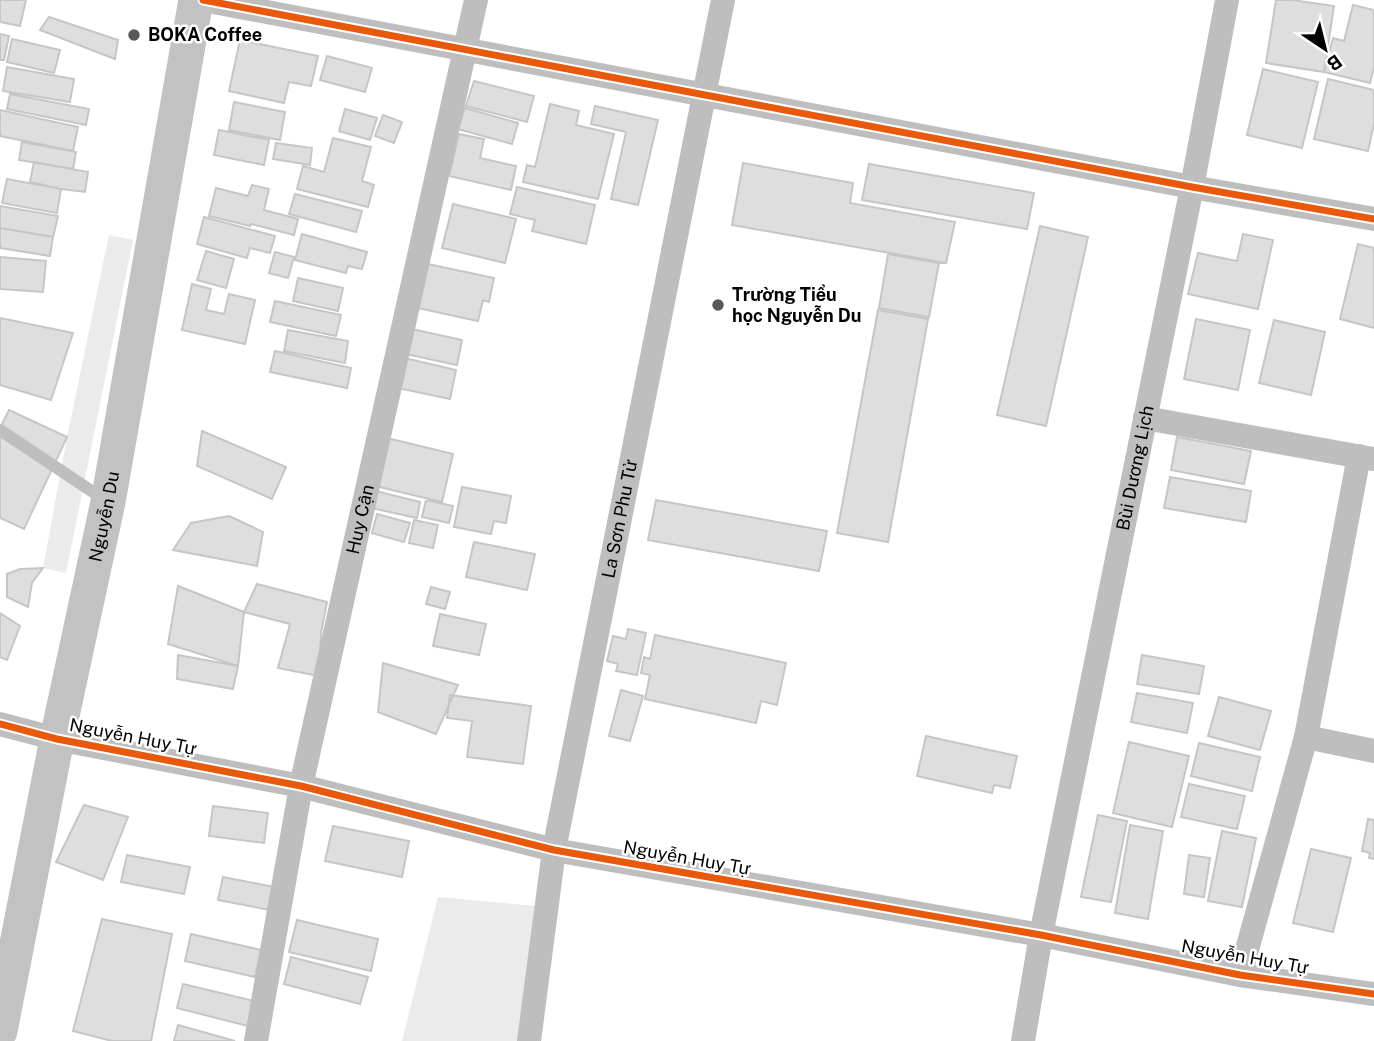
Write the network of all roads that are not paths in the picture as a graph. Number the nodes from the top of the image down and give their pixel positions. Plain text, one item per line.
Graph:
1 (196, 0) edge
2 (203, 0) edge
3 (476, 0) edge
4 (723, 0) edge
5 (1227, 0) edge
6 (465, 50) junction
7 (704, 95) junction
8 (1192, 187) junction
9 (1374, 219) edge
10 (1145, 418) junction
11 (0, 430) edge
12 (1366, 458) edge
13 (108, 502) junction
14 (0, 723) edge
15 (1306, 737) junction
16 (57, 739) junction
17 (1374, 751) edge
18 (301, 786) junction
19 (554, 850) junction
20 (1041, 935) junction
21 (1240, 975) junction
22 (5, 983) edge
23 (1374, 993) edge
24 (0, 1031) edge
25 (256, 1041) edge
26 (529, 1041) edge
27 (1023, 1041) edge

1 - 13 main road, Nguyễn Du
2 - 6 street
3 - 6 street, Huy Cận
4 - 7 street, La Sơn Phu Tử
5 - 8 street, Bùi Dương Lịch
6 - 7 street
6 - 18 street, Huy Cận
7 - 8 street
7 - 19 street, La Sơn Phu Tử
8 - 9 street
8 - 10 street, Bùi Dương Lịch
10 - 12 street
10 - 20 street, Bùi Dương Lịch
11 - 13 lane
12 - 15 street
13 - 16 main road, Nguyễn Du
14 - 16 street, Nguyễn Huy Tự
15 - 17 street
15 - 21 street
16 - 18 street, Nguyễn Huy Tự
16 - 22 main road, Nguyễn Du
18 - 19 street, Nguyễn Huy Tự
18 - 25 street, Huy Cận
19 - 20 street, Nguyễn Huy Tự
19 - 26 street, La Sơn Phu Tử
20 - 21 street, Nguyễn Huy Tự
20 - 27 street, Bùi Dương Lịch
21 - 23 street, Nguyễn Huy Tự
22 - 24 main road, Nguyễn Du

